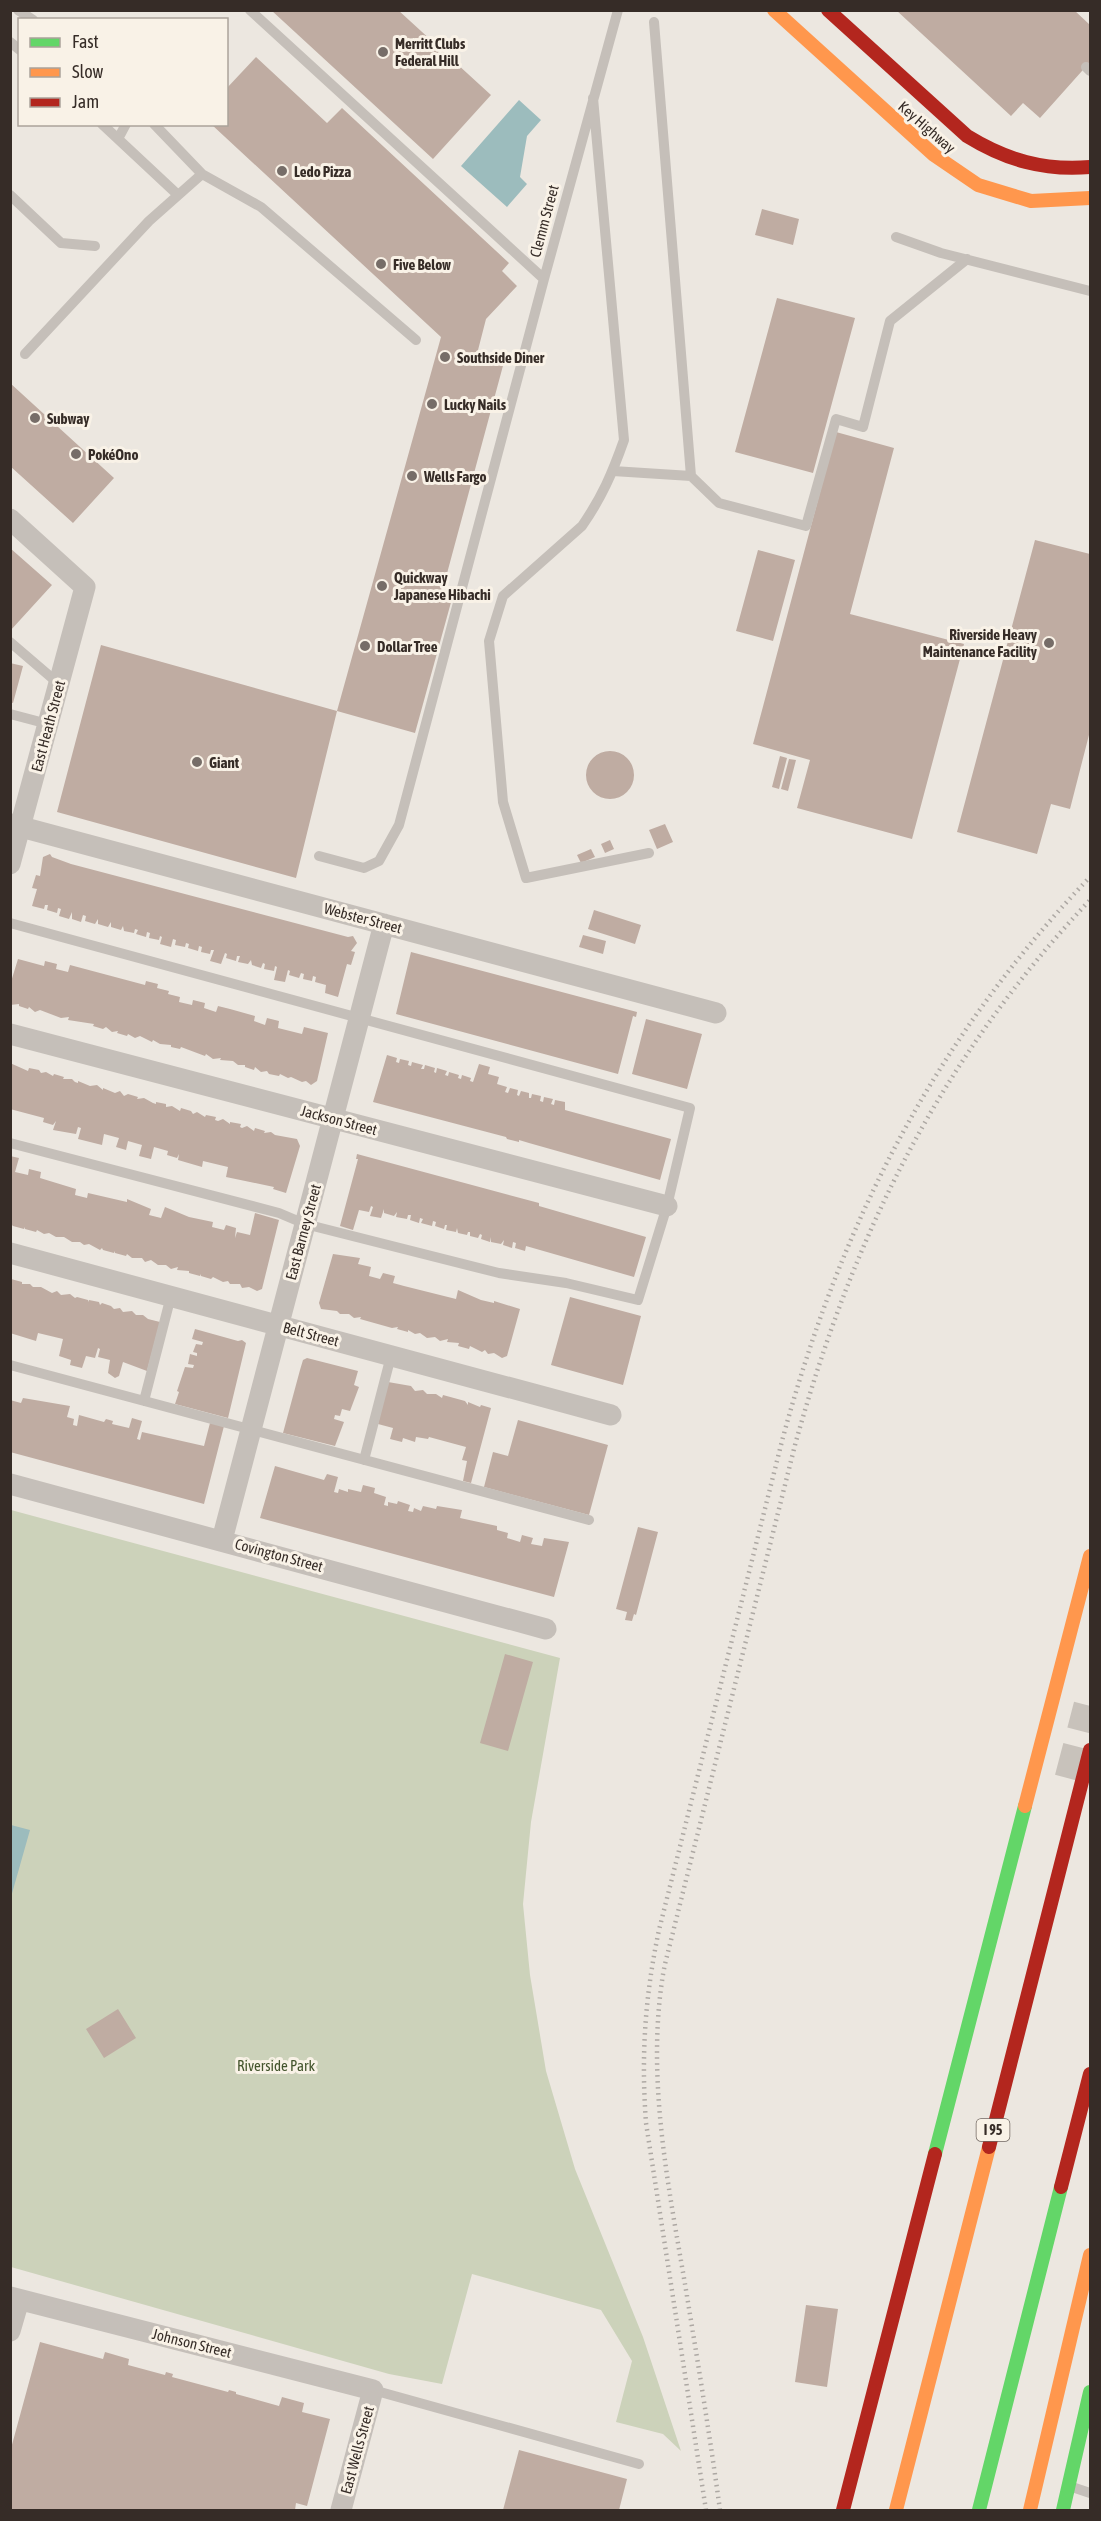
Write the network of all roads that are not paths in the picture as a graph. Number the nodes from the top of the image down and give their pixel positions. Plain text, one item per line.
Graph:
1 (250, 10) edge
2 (618, 10) edge
3 (774, 10) edge
4 (828, 10) edge
5 (654, 22) dead end
6 (593, 98) junction
7 (104, 126) edge
8 (125, 126) edge
9 (156, 126) edge
10 (118, 139) junction
11 (1090, 167) edge
12 (202, 174) junction
13 (10, 195) edge
14 (178, 195) junction
15 (1090, 198) edge
16 (896, 237) dead end
17 (95, 246) dead end
18 (967, 259) junction
19 (544, 279) junction
20 (1090, 291) edge
21 (416, 340) dead end
22 (25, 354) dead end
23 (614, 471) junction
24 (691, 476) junction
25 (10, 519) edge
26 (10, 642) edge
27 (59, 684) junction
28 (10, 714) edge
29 (48, 724) junction
30 (16, 825) edge
31 (649, 853) dead end
32 (319, 856) dead end
33 (10, 864) edge
34 (10, 923) edge
35 (384, 924) junction
36 (716, 1012) dead end
37 (359, 1018) junction
38 (10, 1034) edge
39 (334, 1119) junction
40 (10, 1143) edge
41 (667, 1206) junction
42 (305, 1224) junction
43 (10, 1253) edge
44 (171, 1296) junction
45 (277, 1325) junction
46 (391, 1356) junction
47 (10, 1365) edge
48 (144, 1401) junction
49 (611, 1415) dead end
50 (250, 1430) junction
51 (364, 1460) junction
52 (10, 1484) edge
53 (589, 1520) dead end
54 (222, 1540) junction
55 (1090, 1556) edge
56 (546, 1629) dead end
57 (1090, 1750) edge
58 (1090, 2074) edge
59 (1090, 2255) edge
60 (15, 2298) edge
61 (10, 2331) edge
62 (373, 2390) junction
63 (1090, 2392) edge
64 (639, 2464) dead end
65 (1069, 2486) junction
66 (1090, 2493) edge
67 (341, 2511) edge
68 (843, 2511) edge
69 (896, 2511) edge
70 (979, 2511) edge
71 (1030, 2511) edge
72 (1063, 2511) edge

1 - 19 lane
2 - 6 lane, Clemm Street
3 - 15 main road, Key Highway
4 - 11 main road, Key Highway
5 - 24 lane
6 - 19 lane, Clemm Street
6 - 23 lane
7 - 10 lane
8 - 10 lane
9 - 12 lane
10 - 14 lane
12 - 14 lane
12 - 21 lane
13 - 17 lane
14 - 22 lane
16 - 18 lane
18 - 20 lane
18 - 24 lane
19 - 32 lane, Clemm Street
23 - 24 lane
23 - 31 lane
25 - 27 street, East Heath Street
26 - 27 lane
27 - 29 street, East Heath Street
28 - 29 lane
29 - 30 street, East Heath Street
30 - 33 street, East Heath Street
30 - 35 street, Webster Street
34 - 37 lane
35 - 36 street, Webster Street
35 - 37 street, East Barney Street
37 - 39 street, East Barney Street
37 - 41 lane
38 - 39 street, Jackson Street
39 - 41 street, Jackson Street
39 - 42 street, East Barney Street
40 - 42 lane
41 - 42 lane
42 - 45 street, East Barney Street
43 - 44 street, Belt Street
44 - 45 street, Belt Street
44 - 48 lane
45 - 46 street, Belt Street
45 - 50 street, East Barney Street
46 - 49 street, Belt Street
46 - 51 lane
47 - 48 lane
48 - 50 lane
50 - 51 lane
50 - 54 street, East Barney Street
51 - 53 lane
52 - 54 street, Covington Street
54 - 56 street, Covington Street
55 - 68 main road
57 - 69 main road, I 95
58 - 70 main road
59 - 71 main road
60 - 61 street
60 - 62 street, Johnson Street
62 - 64 lane
62 - 67 street, East Wells Street
63 - 65 main road
65 - 66 lane
65 - 72 main road

